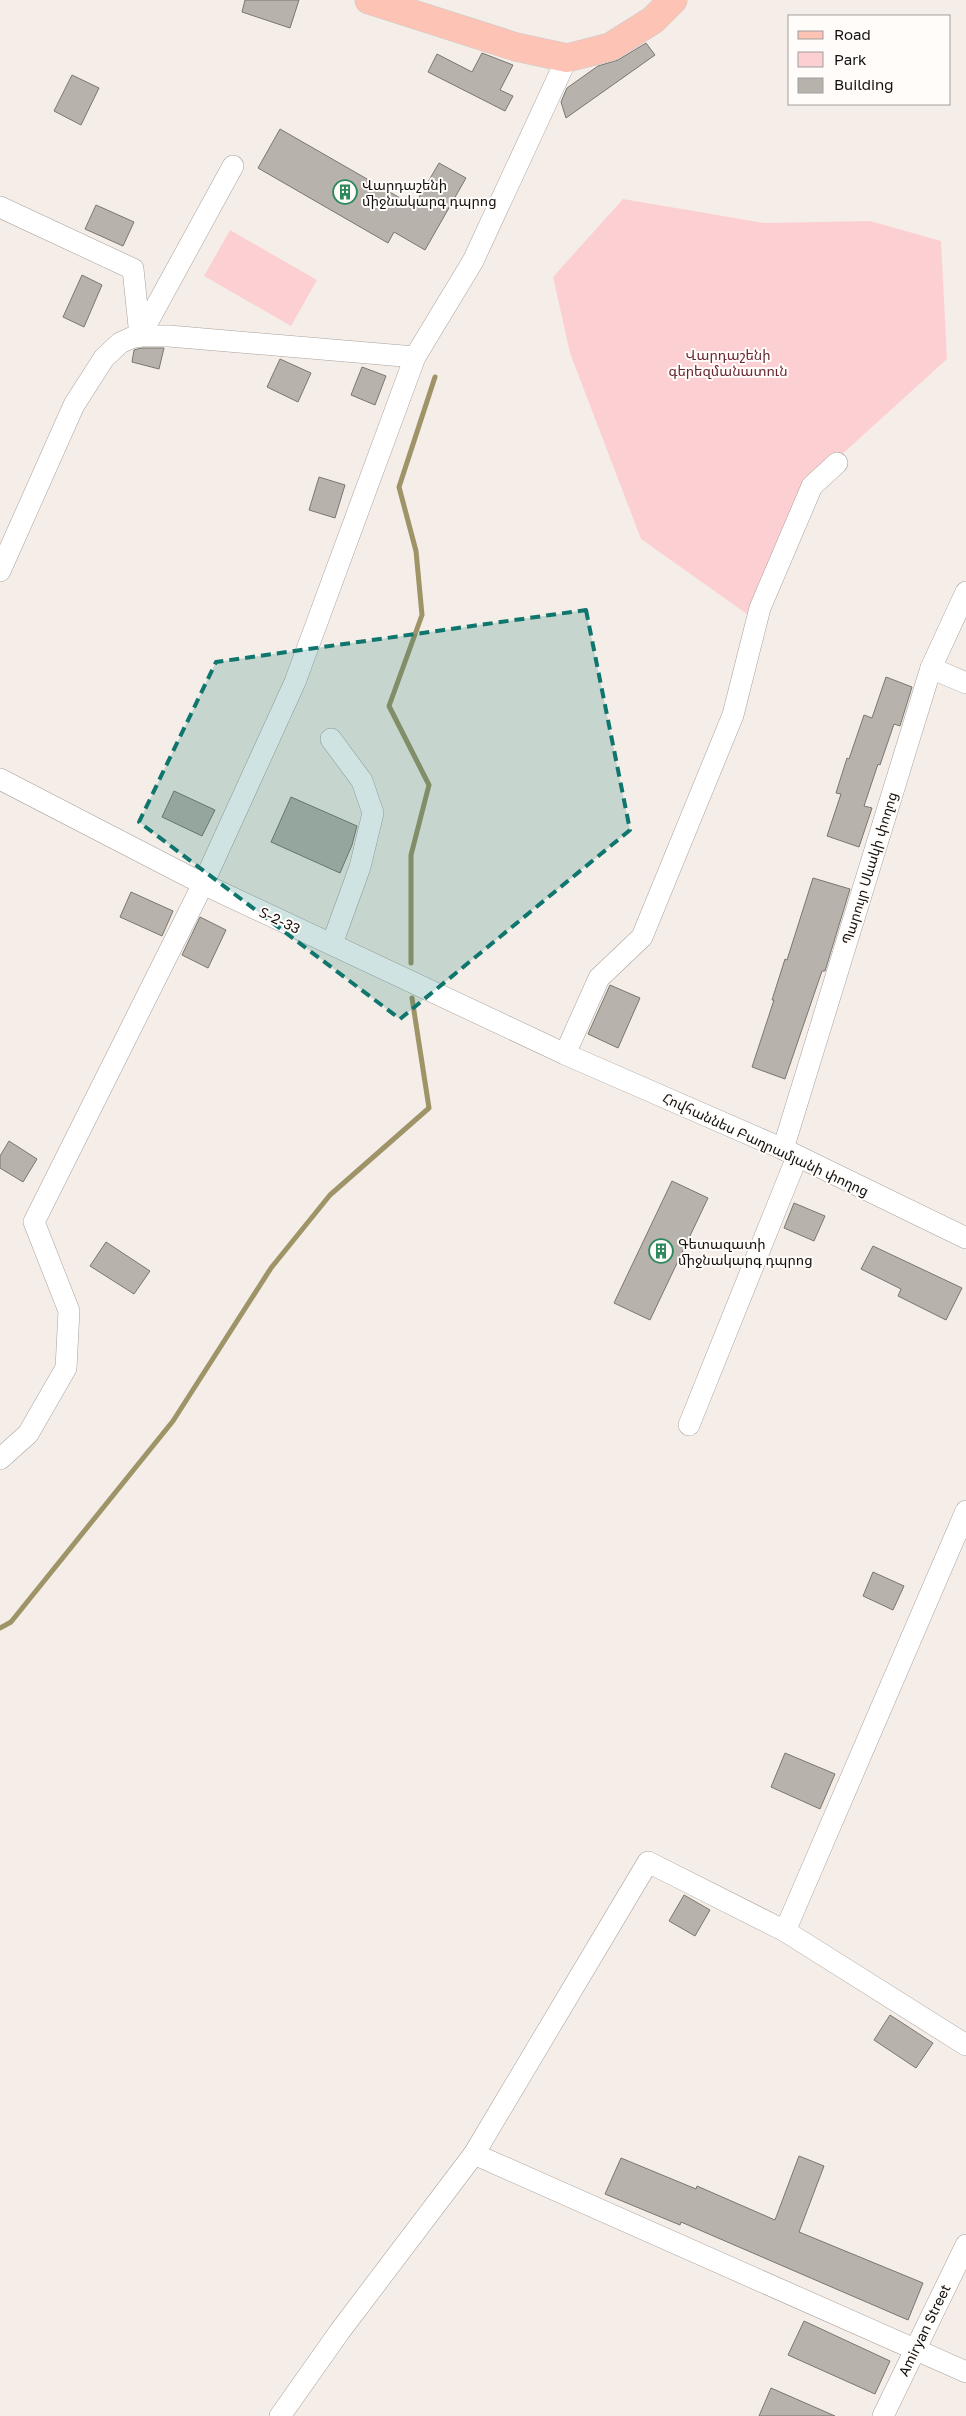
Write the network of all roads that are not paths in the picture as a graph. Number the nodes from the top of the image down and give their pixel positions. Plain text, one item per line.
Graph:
1 (370, 0) edge
2 (673, 0) edge
3 (567, 58) junction
4 (233, 166) dead end
5 (0, 207) edge
6 (140, 336) junction
7 (415, 357) junction
8 (837, 463) dead end
9 (0, 571) edge
10 (966, 592) edge
11 (931, 668) junction
12 (966, 683) edge
13 (331, 739) dead end
14 (0, 779) edge
15 (203, 884) junction
16 (332, 944) junction
17 (564, 1054) junction
18 (790, 1153) junction
19 (966, 1238) edge
20 (689, 1425) dead end
21 (0, 1459) edge
22 (966, 1511) edge
23 (785, 1931) junction
24 (966, 2045) edge
25 (474, 2154) junction
26 (966, 2245) edge
27 (914, 2350) junction
28 (966, 2372) edge
29 (280, 2416) edge
30 (883, 2416) edge

1 - 3 main road
2 - 3 main road
3 - 7 street
4 - 6 street
5 - 6 street
6 - 7 street
6 - 9 street
7 - 15 street
8 - 17 street
10 - 11 street, Պարույր Սևակի փողոց
11 - 12 street
11 - 18 street, Պարույր Սևակի փողոց
13 - 16 street
14 - 15 street, Տ-2-33 / Տ-2-33
15 - 16 street, Տ-2-33 / Տ-2-33
15 - 21 street
16 - 17 street, Տ-2-33 / Տ-2-33
17 - 18 street, Հովհաննես Բաղրամյանի փողոց / Տ-2-33
18 - 19 street, Հովհաննես Բաղրամյանի փողոց / Տ-2-33
18 - 20 street, Պարույր Սևակի փողոց
22 - 23 street
23 - 24 street
23 - 25 street
25 - 27 street
25 - 29 street
26 - 27 street, Amiryan Street
27 - 28 street
27 - 30 street, Amiryan Street

